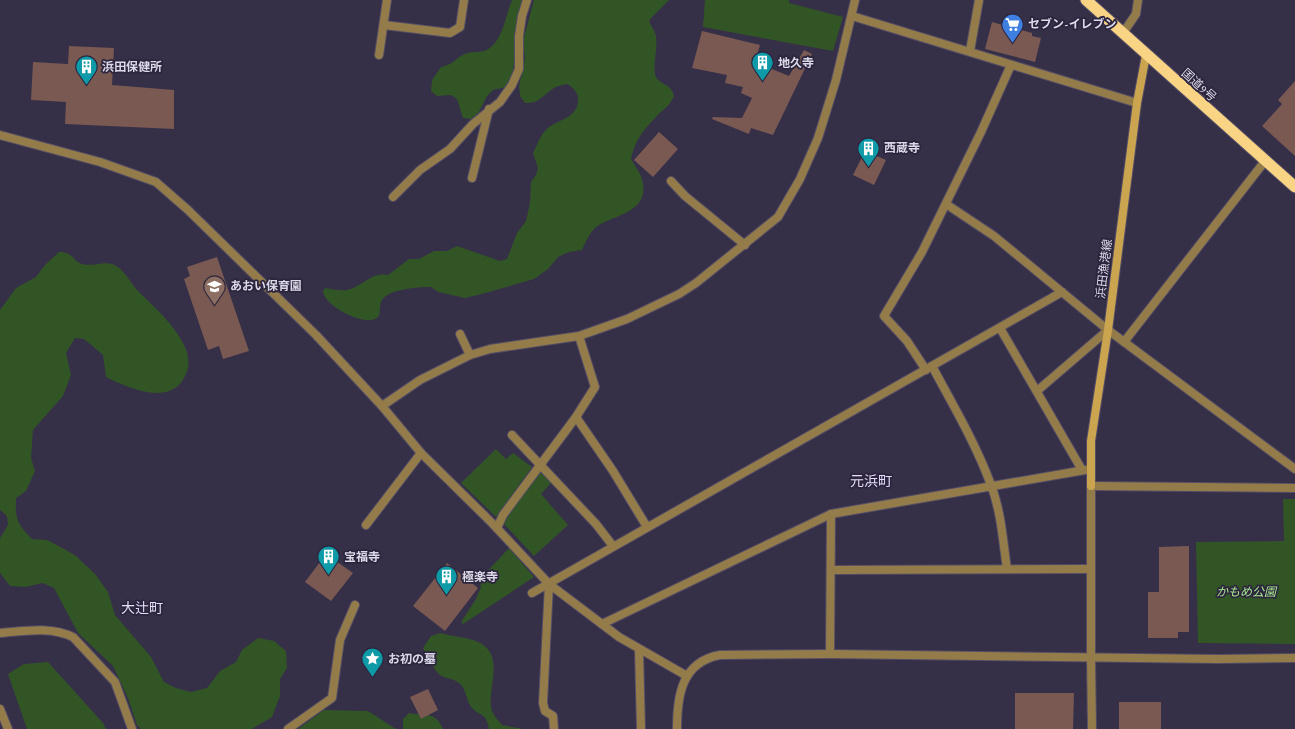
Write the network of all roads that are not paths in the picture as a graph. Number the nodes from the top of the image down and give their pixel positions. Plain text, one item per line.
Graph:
1 (387, 0) edge
2 (464, 0) edge
3 (527, 0) edge
4 (855, 0) edge
5 (978, 0) edge
6 (1086, 0) edge
7 (1138, 0) edge
8 (852, 16) junction
9 (384, 25) junction
10 (1123, 33) junction
11 (970, 51) junction
12 (379, 55) dead end
13 (1146, 55) junction
14 (1010, 65) junction
15 (1137, 103) junction
16 (490, 108) junction
17 (0, 135) edge
18 (1265, 161) junction
19 (472, 178) dead end
20 (671, 181) dead end
21 (1295, 188) edge
22 (393, 197) dead end
23 (946, 204) junction
24 (745, 245) junction
25 (1062, 292) junction
26 (1000, 328) junction
27 (1108, 330) junction
28 (460, 334) dead end
29 (579, 336) junction
30 (1124, 342) junction
31 (470, 355) junction
32 (929, 368) junction
33 (1037, 391) junction
34 (382, 406) junction
35 (576, 417) junction
36 (512, 435) dead end
37 (421, 453) junction
38 (541, 465) junction
39 (1087, 469) junction
40 (1295, 469) edge
41 (991, 485) junction
42 (1091, 486) junction
43 (1295, 488) edge
44 (831, 514) junction
45 (366, 525) dead end
46 (647, 527) junction
47 (497, 528) junction
48 (613, 546) junction
49 (1007, 569) junction
50 (1090, 569) junction
51 (831, 570) junction
52 (549, 584) junction
53 (532, 593) dead end
54 (354, 605) dead end
55 (602, 624) junction
56 (0, 633) edge
57 (639, 650) junction
58 (830, 654) junction
59 (1091, 658) junction
60 (1295, 658) edge
61 (687, 676) junction
62 (0, 709) edge
63 (8, 729) edge
64 (132, 729) edge
65 (288, 729) edge
66 (554, 729) edge
67 (641, 729) edge
68 (677, 729) edge
69 (1092, 729) edge

1 - 9 street
2 - 9 street
3 - 16 street
4 - 8 street
5 - 11 street
6 - 10 highway, 国道9号
7 - 10 street
8 - 11 street
8 - 24 street
9 - 12 street
10 - 13 highway, 国道9号
11 - 14 street
13 - 15 main road, 浜田漁港線
13 - 18 highway, 国道9号
14 - 15 street
14 - 23 street
15 - 27 main road, 浜田漁港線
16 - 19 street
16 - 22 street
17 - 34 street
18 - 21 highway, 国道9号
18 - 30 street
20 - 24 street
23 - 25 street
23 - 32 street
24 - 29 street
25 - 26 street
25 - 27 street
26 - 32 street
26 - 33 street
27 - 30 street
27 - 33 street
27 - 39 main road, 浜田漁港線
28 - 31 street
29 - 31 street
29 - 35 street
30 - 40 street
31 - 34 street
32 - 41 street
32 - 46 street
33 - 39 street
34 - 37 street
35 - 38 street
35 - 46 street
36 - 38 street
37 - 45 street
37 - 47 street
38 - 47 street
38 - 48 street
39 - 41 street
39 - 42 main road, 浜田漁港線
41 - 44 street
41 - 49 street
42 - 43 street
42 - 50 street
44 - 51 street
44 - 55 street
46 - 48 street
47 - 52 street
48 - 52 street
49 - 50 street
49 - 51 street
50 - 59 street
51 - 58 street
52 - 53 street
52 - 55 street
52 - 66 street
54 - 65 street
55 - 57 street
56 - 64 street
57 - 61 street
57 - 67 street
58 - 59 street
58 - 61 street
59 - 60 street
59 - 69 street
61 - 68 street
62 - 63 street

